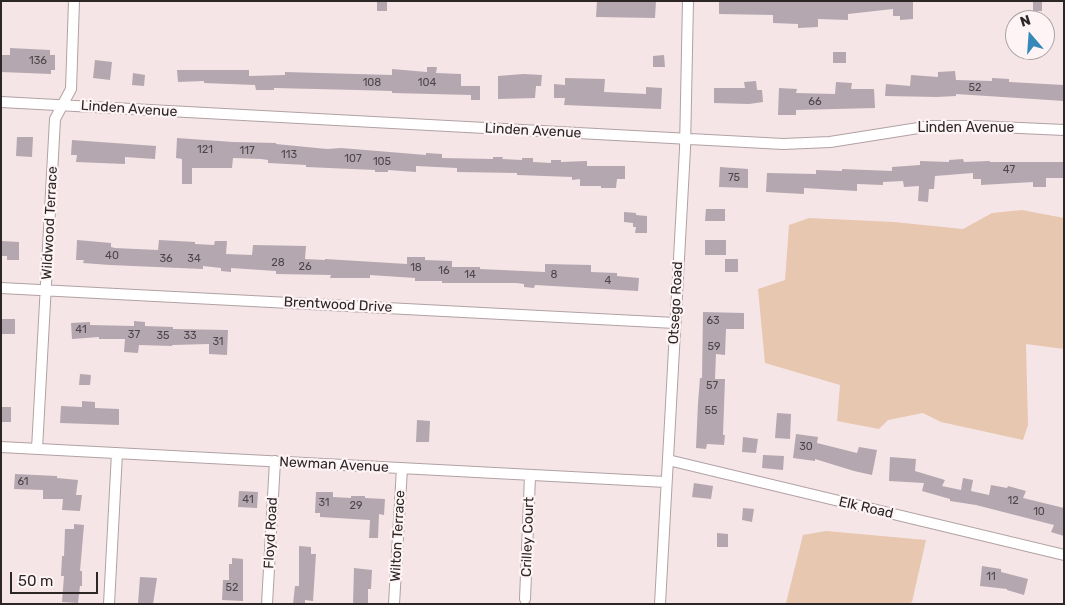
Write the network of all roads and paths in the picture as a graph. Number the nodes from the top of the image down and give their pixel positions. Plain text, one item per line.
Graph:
1 (74, 1) edge
2 (688, 1) edge
3 (1, 102) edge
4 (63, 105) junction
5 (1064, 130) edge
6 (685, 139) junction
7 (1, 288) edge
8 (46, 290) junction
9 (675, 322) junction
10 (1, 447) edge
11 (37, 449) junction
12 (116, 453) junction
13 (668, 460) junction
14 (275, 461) junction
15 (402, 468) junction
16 (530, 476) junction
17 (666, 482) junction
18 (1064, 555) edge
19 (525, 599) dead end
20 (109, 604) edge
21 (267, 604) edge
22 (394, 604) edge
23 (660, 604) edge

1 - 4 street, Wildwood Terrace
2 - 6 street, Otsego Road
3 - 4 street, Linden Avenue
4 - 6 street, Linden Avenue
4 - 8 street, Wildwood Terrace
5 - 6 street, Linden Avenue
6 - 9 street, Otsego Road
7 - 8 street, Brentwood Drive
8 - 9 street, Brentwood Drive
8 - 11 street, Wildwood Terrace
9 - 13 street, Otsego Road
10 - 11 street, Newman Avenue
11 - 12 street, Newman Avenue
12 - 14 street, Newman Avenue
12 - 20 street
13 - 17 street, Otsego Road
13 - 18 street, Elk Road
14 - 15 street, Newman Avenue
14 - 21 street, Floyd Road
15 - 16 street, Newman Avenue
15 - 22 street, Wilton Terrace
16 - 17 street, Newman Avenue
16 - 19 street, Crilley Court
17 - 23 street, Otsego Road

